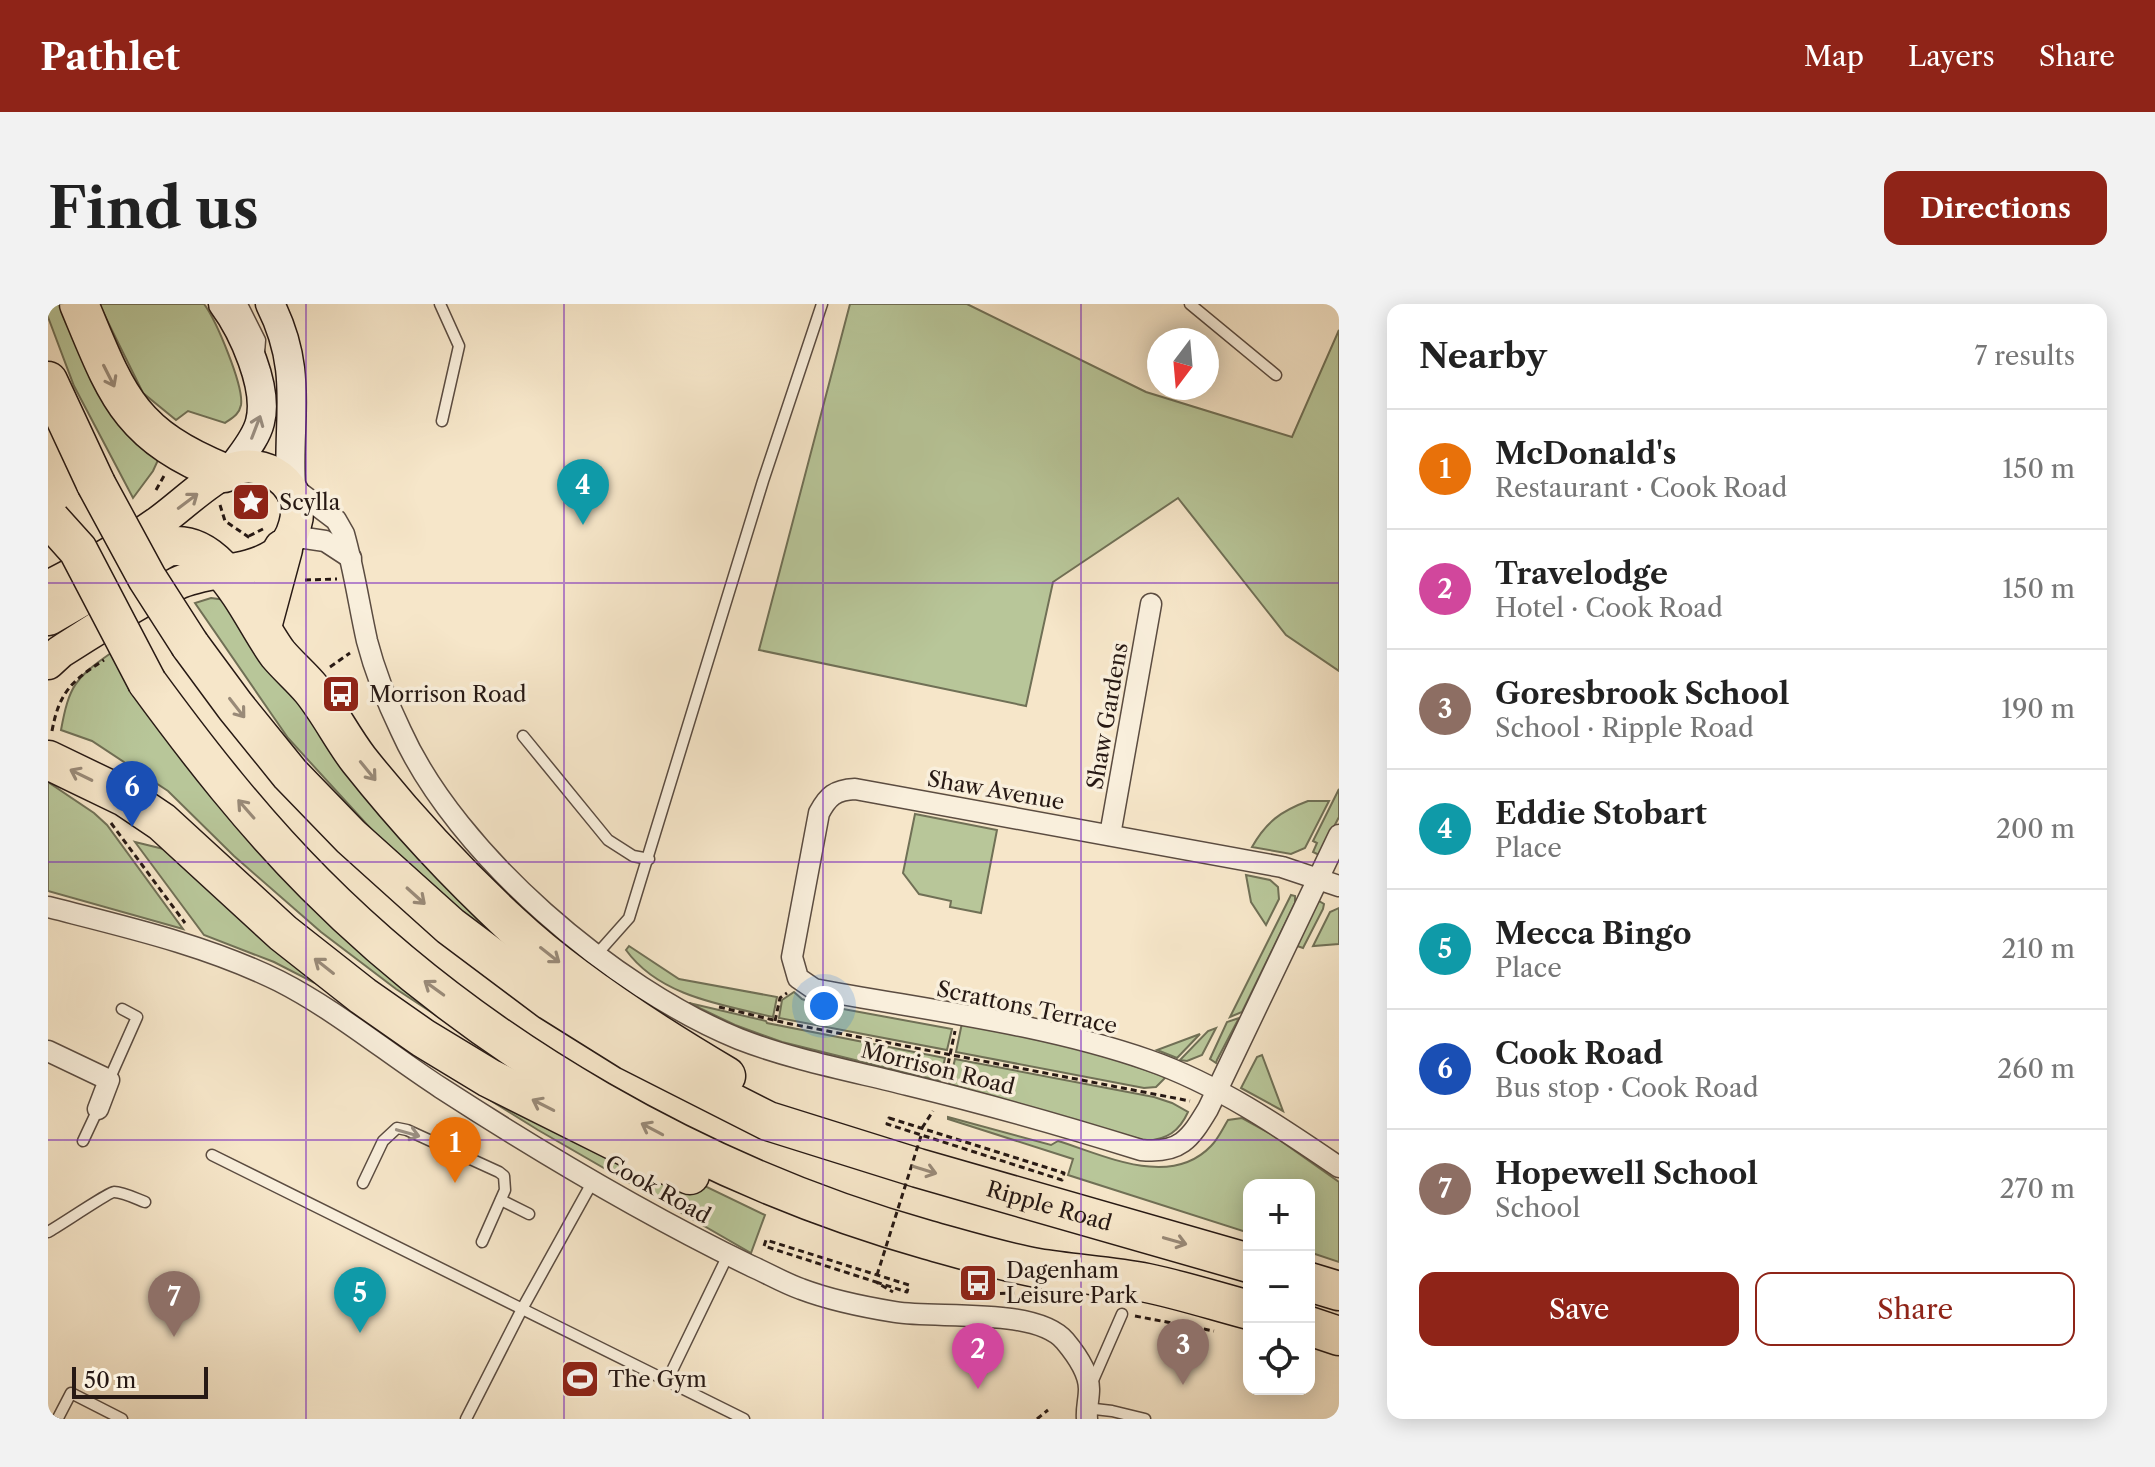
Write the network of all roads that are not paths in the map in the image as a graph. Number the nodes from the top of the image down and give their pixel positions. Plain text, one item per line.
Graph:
1 (79, 304) edge
2 (223, 304) edge
3 (242, 304) edge
4 (270, 304) edge
5 (440, 304) edge
6 (822, 304) edge
7 (1190, 304) edge
8 (1276, 375) dead end
9 (257, 379) junction
10 (48, 381) edge
11 (442, 421) dead end
12 (291, 486) junction
13 (225, 487) junction
14 (50, 516) edge
15 (278, 545) junction
16 (348, 568) junction
17 (222, 571) junction
18 (48, 587) edge
19 (1151, 604) dead end
20 (48, 616) edge
21 (262, 627) junction
22 (48, 663) edge
23 (523, 736) dead end
24 (48, 760) edge
25 (1110, 835) junction
26 (1339, 835) edge
27 (649, 859) junction
28 (1318, 878) junction
29 (1339, 886) edge
30 (48, 907) edge
31 (597, 954) junction
32 (792, 957) joint
33 (122, 1009) dead end
34 (48, 1051) edge
35 (109, 1080) junction
36 (1215, 1090) junction
37 (98, 1109) joint
38 (83, 1141) dead end
39 (850, 1146) junction
40 (212, 1155) dead end
41 (1339, 1167) edge
42 (593, 1180) junction
43 (363, 1183) dead end
44 (501, 1200) junction
45 (145, 1202) dead end
46 (825, 1208) junction
47 (529, 1214) dead end
48 (48, 1232) edge
49 (482, 1242) dead end
50 (728, 1255) junction
51 (1243, 1261) edge
52 (1315, 1284) edge
53 (1339, 1291) edge
54 (1243, 1308) edge
55 (522, 1309) junction
56 (1122, 1314) dead end
57 (1315, 1328) edge
58 (1339, 1336) edge
59 (667, 1381) junction
60 (1087, 1405) edge
61 (58, 1418) edge
62 (122, 1419) edge
63 (466, 1419) edge
64 (744, 1419) edge
65 (1145, 1419) edge

1 -> 13 highway
2 - 9 street
3 - 9 lane
4 - 12 street
5 - 11 lane
6 - 27 lane
7 - 8 lane
13 -> 9 street
10 -> 39 highway, bridge
12 - 13 main road
12 - 15 main road
12 - 16 street, Morrison Road
18 -> 13 main road
46 -> 14 highway, bridge
15 - 16 street
15 - 17 main road
15 - 21 highway
16 - 31 street, Morrison Road
17 - 20 highway
17 - 21 highway
17 - 22 main road
19 - 25 street, Shaw Gardens
21 -> 39 highway
23 - 27 lane
46 -> 24 highway
25 - 28 street, Shaw Avenue
25 - 32 street, Shaw Avenue
26 - 28 street, Morrison Road
27 - 31 lane
28 - 29 street, Shaw Avenue
28 - 36 street, Morrison Road
30 - 42 street, Cook Road
31 - 36 street, Morrison Road
32 - 36 street, Scrattons Terrace
33 - 35 lane
34 - 35 street
35 - 37 street
36 - 41 street, Scrattons Terrace
37 - 38 lane
39 -> 51 highway, Ripple Road
40 - 55 lane
42 - 50 street, Cook Road
42 - 55 lane
43 -> 44 lane
44 - 47 lane
44 - 49 lane
45 - 48 lane
46 - 54 highway
50 - 59 lane
50 - 60 street, Cook Road
52 - 53 highway
55 - 59 lane
55 - 63 lane
56 - 60 lane
57 - 58 highway
59 - 64 lane
60 - 65 lane
61 - 62 lane

